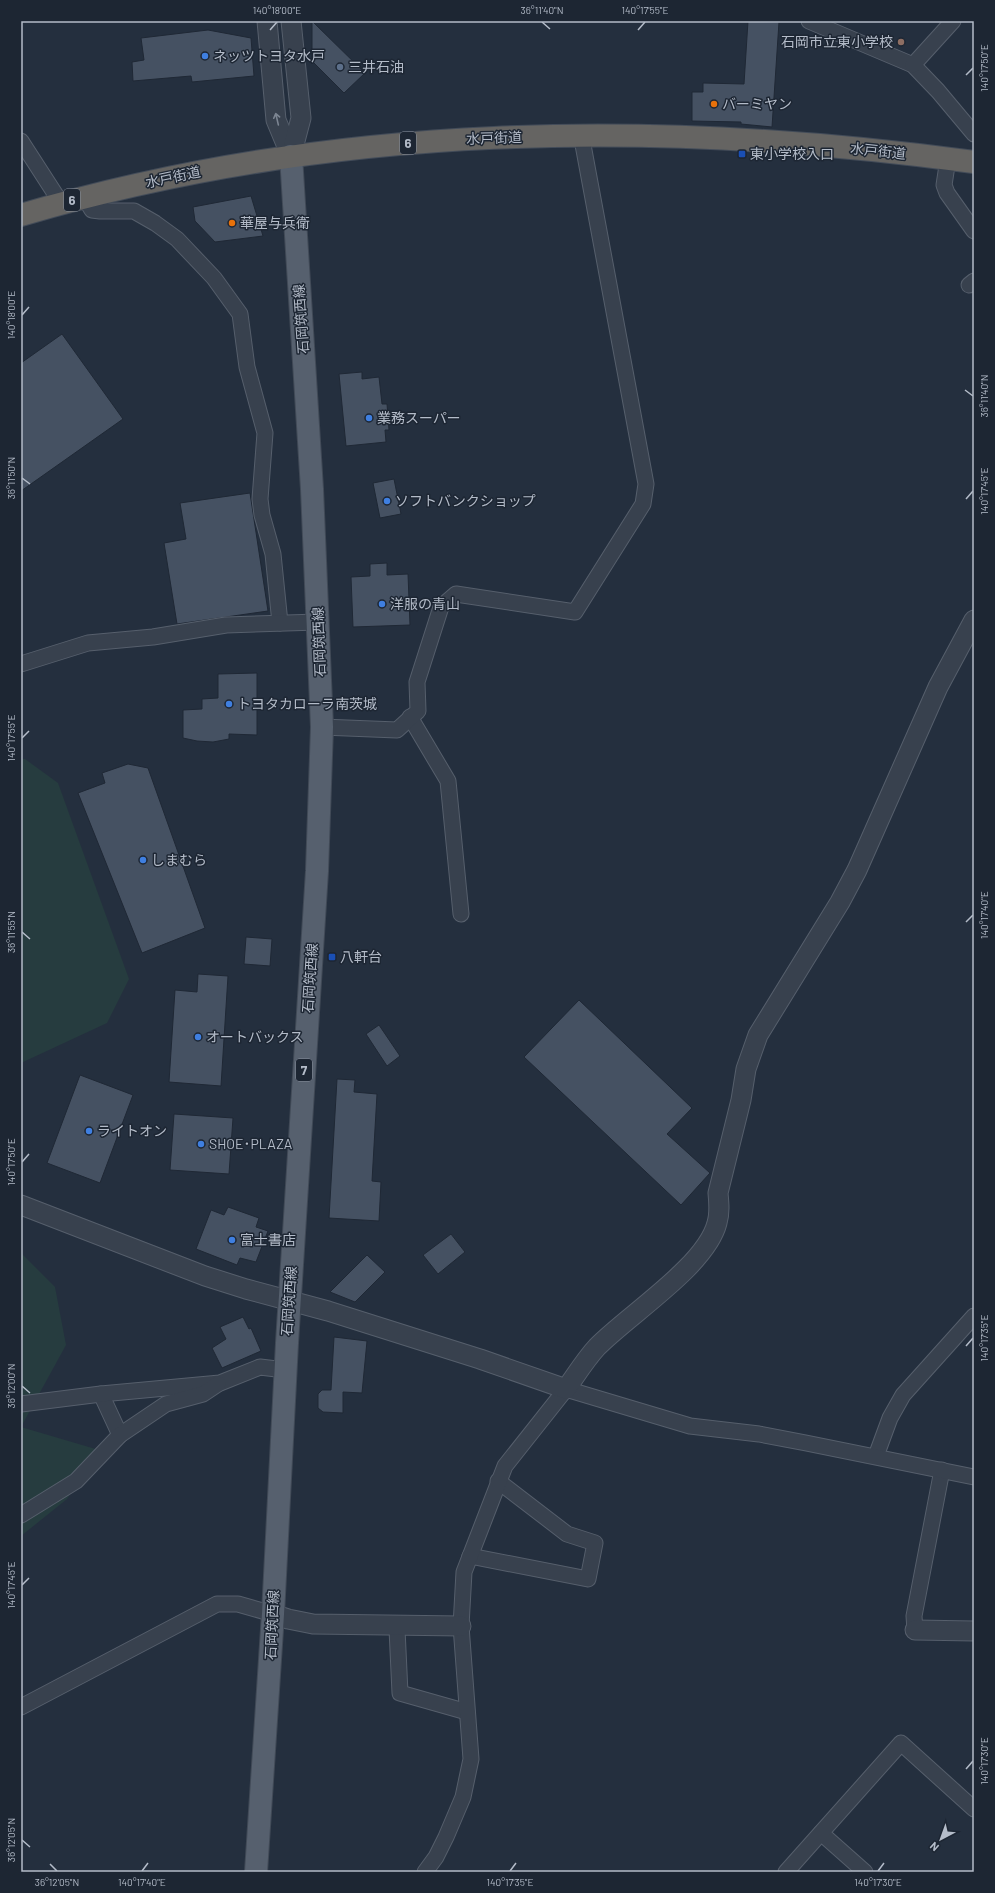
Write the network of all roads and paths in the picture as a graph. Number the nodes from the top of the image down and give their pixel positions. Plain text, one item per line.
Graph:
1 (267, 21) edge
2 (291, 21) edge
3 (809, 21) edge
4 (953, 21) edge
5 (913, 65) junction
6 (581, 134) junction
7 (974, 134) edge
8 (21, 141) edge
9 (291, 156) junction
10 (948, 159) junction
11 (974, 162) edge
12 (84, 197) junction
13 (61, 203) junction
14 (21, 214) edge
15 (974, 231) edge
16 (974, 620) edge
17 (318, 622) junction
18 (280, 623) junction
19 (21, 664) edge
20 (410, 717) junction
21 (322, 728) junction
22 (461, 914) dead end
23 (21, 1205) edge
24 (289, 1300) junction
25 (974, 1316) edge
26 (285, 1370) junction
27 (220, 1382) junction
28 (566, 1389) junction
29 (101, 1394) junction
30 (21, 1404) edge
31 (120, 1435) junction
32 (876, 1456) junction
33 (942, 1470) junction
34 (974, 1477) edge
35 (498, 1481) junction
36 (21, 1515) edge
37 (470, 1556) junction
38 (273, 1614) junction
39 (461, 1626) junction
40 (397, 1629) dead end
41 (916, 1630) joint
42 (974, 1631) edge
43 (21, 1707) edge
44 (467, 1712) junction
45 (974, 1809) edge
46 (821, 1833) junction
47 (256, 1872) edge
48 (425, 1872) edge
49 (786, 1872) edge
50 (865, 1872) edge

9 -> 1 street
2 - 9 street
3 - 5 street
4 - 5 street
5 - 7 street
6 - 9 highway, 水戸街道 / 6
6 - 10 highway, 水戸街道 / 6
6 - 20 street
8 - 13 street
9 - 12 highway, 水戸街道 / 6
9 - 17 main road, 石岡筑西線 / 7
10 - 11 highway, 水戸街道 / 6
10 - 15 street
12 - 13 highway, 水戸街道 / 6
12 - 18 street
13 - 14 highway, 水戸街道 / 6
16 - 28 street
17 - 18 street
17 - 21 main road, 石岡筑西線 / 7
18 - 19 street
20 - 21 street
20 - 22 street
21 - 24 main road, 石岡筑西線 / 7
23 - 24 street
24 - 26 main road, 石岡筑西線 / 7
24 - 28 street
25 - 32 street
26 - 27 street
26 - 38 main road, 石岡筑西線 / 7
27 - 29 street
27 - 31 street
28 - 32 street
28 - 35 street
29 - 30 street
29 - 31 street
31 - 36 street
32 - 33 street
33 - 34 street
33 - 41 street
35 - 37 street
35 - 37 street
37 - 39 street
38 - 39 street
38 - 43 street
38 - 47 main road, 石岡筑西線 / 7
39 - 44 street
40 - 44 street
41 - 42 street
44 - 48 street
45 - 46 street
46 - 49 street
46 - 50 street

